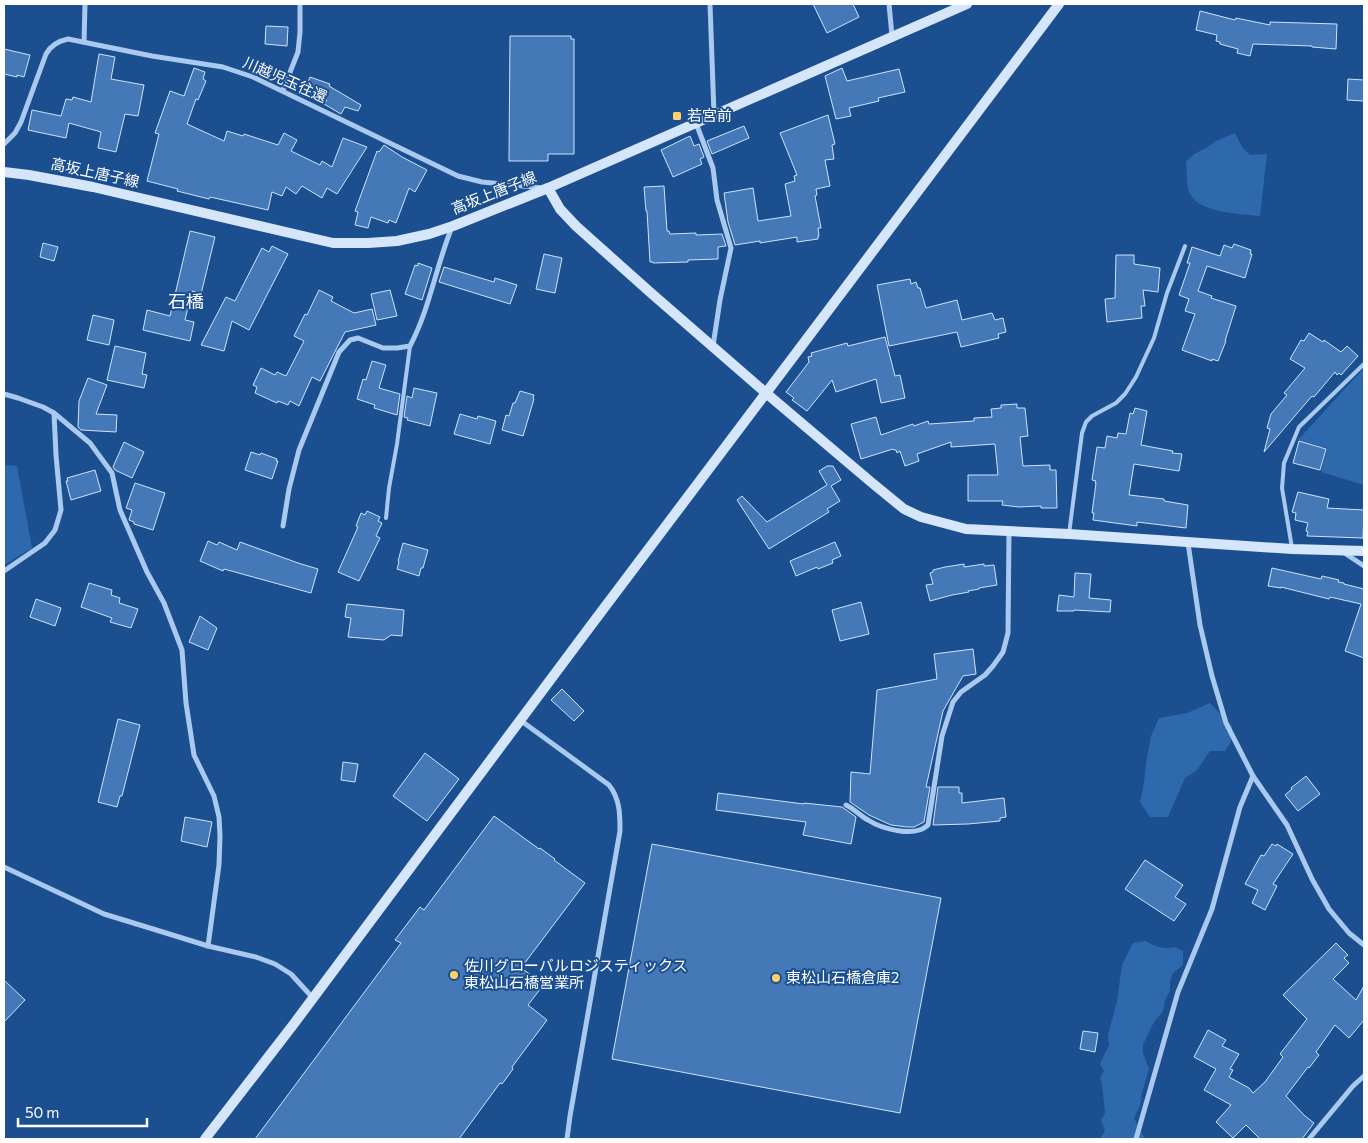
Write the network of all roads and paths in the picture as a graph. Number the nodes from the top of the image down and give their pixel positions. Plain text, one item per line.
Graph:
1 (85, 4) edge
2 (300, 4) edge
3 (710, 4) edge
4 (889, 4) edge
5 (967, 4) edge
6 (1059, 4) edge
7 (892, 36) junction
8 (84, 42) junction
9 (283, 90) junction
10 (714, 115) junction
11 (696, 123) junction
12 (4, 144) edge
13 (4, 172) edge
14 (548, 188) junction
15 (453, 226) junction
16 (1186, 246) dead end
17 (410, 346) junction
18 (713, 347) junction
19 (1364, 364) edge
20 (766, 393) junction
21 (4, 394) edge
22 (54, 413) junction
23 (386, 518) dead end
24 (283, 526) dead end
25 (1009, 531) junction
26 (1069, 534) junction
27 (1188, 543) junction
28 (1292, 549) junction
29 (1341, 550) junction
30 (1364, 551) edge
31 (1364, 566) edge
32 (4, 571) edge
33 (520, 720) junction
34 (1253, 776) junction
35 (846, 805) dead end
36 (4, 867) edge
37 (1364, 945) edge
38 (208, 946) junction
39 (312, 997) junction
40 (1364, 1076) edge
41 (205, 1139) edge
42 (567, 1139) edge
43 (1136, 1139) edge
44 (1309, 1139) edge

1 - 8 street
2 - 9 street
3 - 10 street
4 - 7 street
5 - 7 street, 高坂上唐子線
6 - 20 street
7 - 10 street, 高坂上唐子線
8 - 9 street, 川越児玉往還
8 - 12 street, 川越児玉往還
9 - 14 street, 川越児玉往還
10 - 11 street, 高坂上唐子線
11 - 14 street, 高坂上唐子線
11 - 18 street
13 - 15 street, 高坂上唐子線
14 - 15 street, 高坂上唐子線
14 - 18 street
15 - 17 street
16 - 26 lane
17 - 23 lane
17 - 24 street
18 - 20 street
19 - 28 lane
20 - 25 street
20 - 33 street
21 - 22 street
22 - 32 street
22 - 38 street
25 - 26 street
25 - 35 street
26 - 27 street
27 - 28 street
27 - 34 street
28 - 29 street
29 - 30 street
29 - 31 street
33 - 39 street
33 - 42 street
34 - 37 street
34 - 43 street
36 - 38 street
38 - 39 street
39 - 41 street
40 - 44 street

